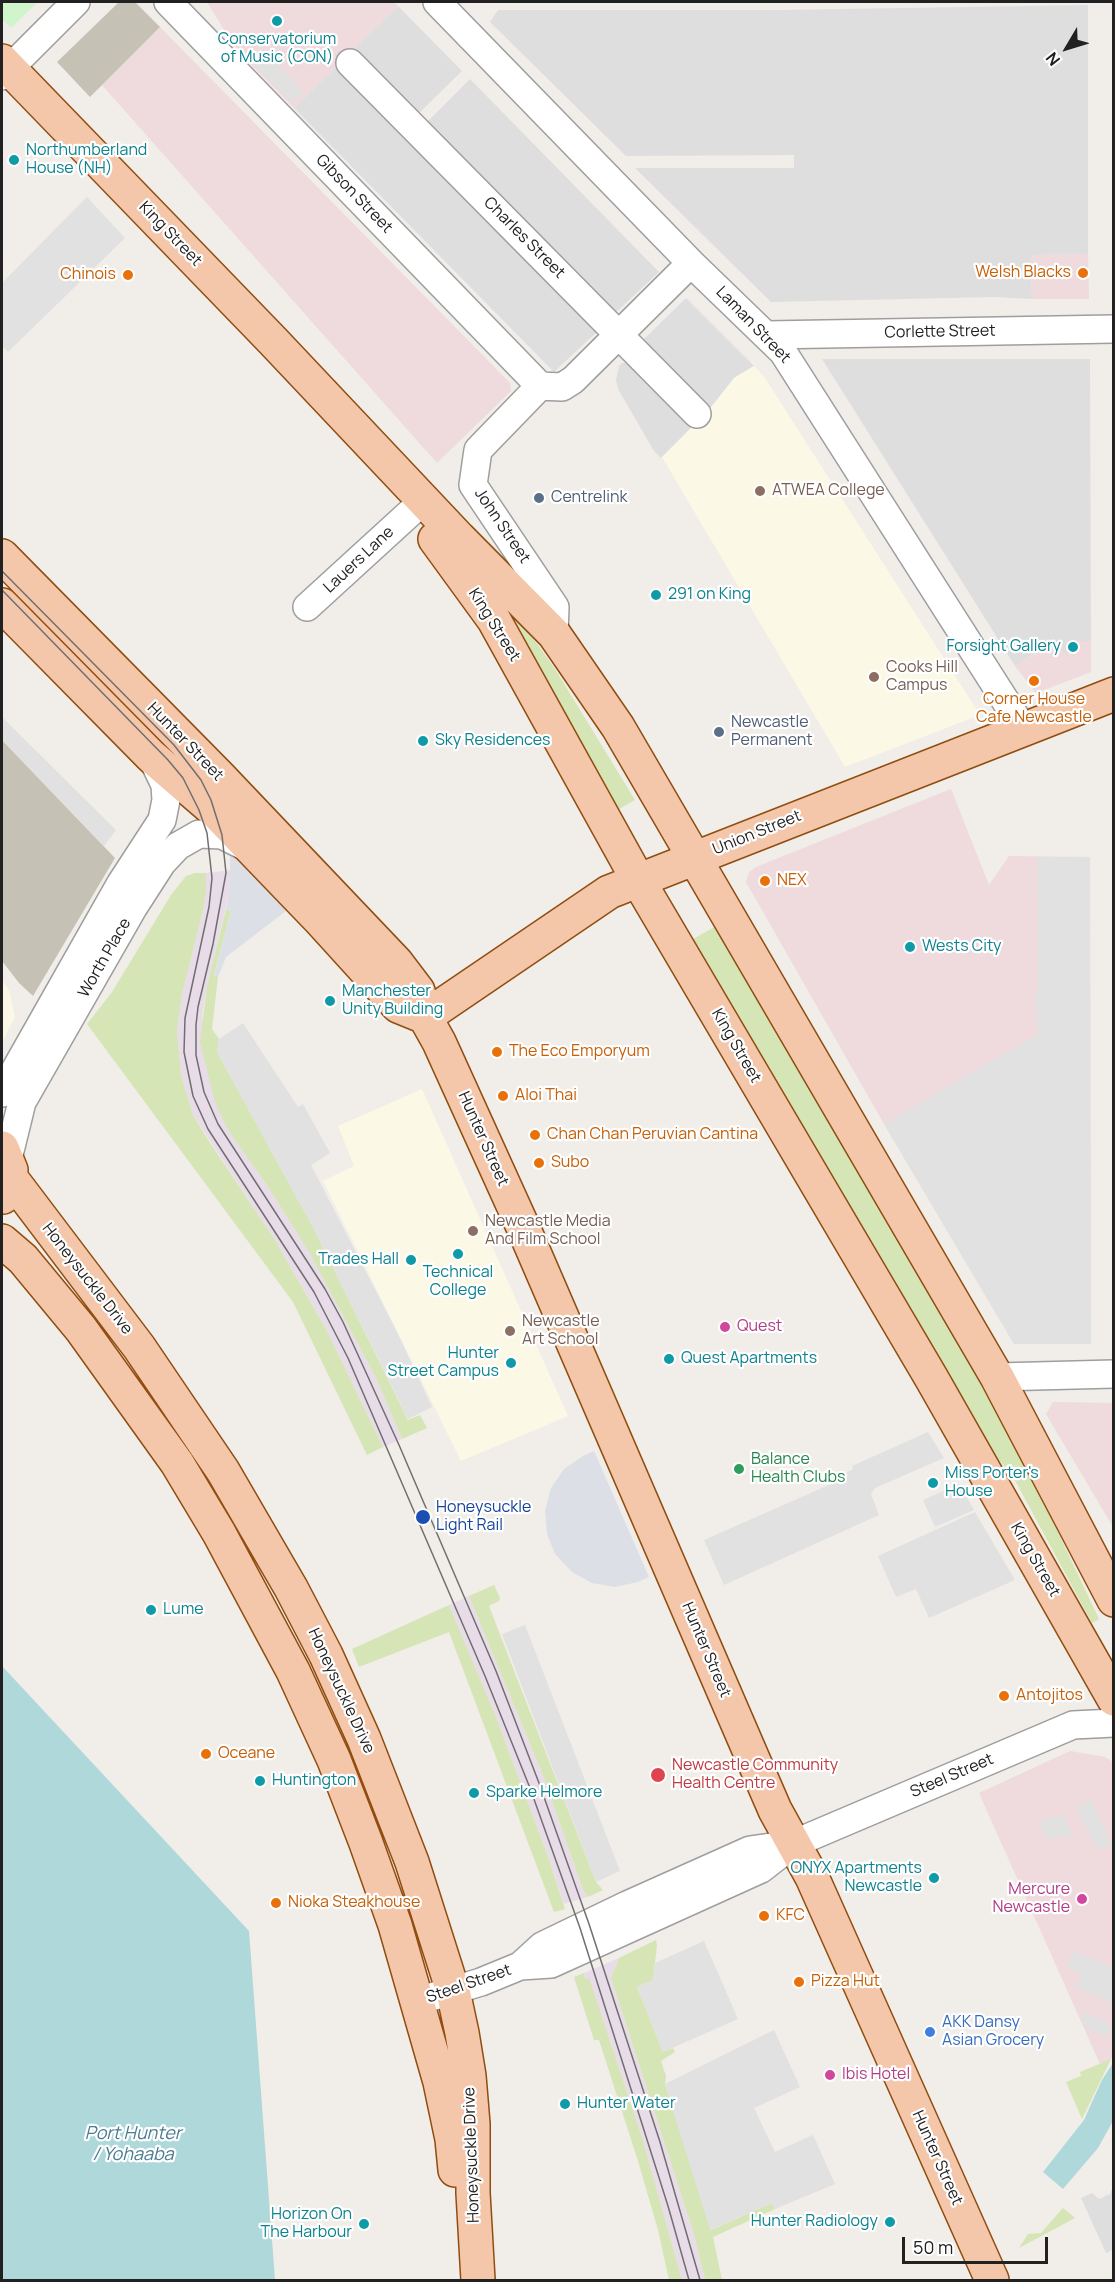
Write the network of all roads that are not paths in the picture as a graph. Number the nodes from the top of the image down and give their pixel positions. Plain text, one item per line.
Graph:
1 (76, 2) edge
2 (168, 2) edge
3 (444, 4) edge
4 (350, 63) dead end
5 (4, 68) edge
6 (691, 263) junction
7 (1113, 328) edge
8 (767, 335) junction
9 (620, 336) junction
10 (540, 386) junction
11 (337, 408) junction
12 (697, 414) dead end
13 (411, 512) junction
14 (2, 556) edge
15 (2, 605) edge
16 (307, 607) dead end
17 (554, 634) junction
18 (1113, 694) edge
19 (1024, 730) junction
20 (151, 756) junction
21 (257, 856) junction
22 (695, 857) junction
23 (638, 880) junction
24 (425, 1017) junction
25 (2, 1093) edge
26 (5, 1171) edge
27 (2, 1241) edge
28 (1113, 1374) edge
29 (997, 1377) junction
30 (1113, 1600) edge
31 (1113, 1699) edge
32 (1113, 1723) edge
33 (793, 1844) junction
34 (453, 1991) junction
35 (418, 2001) junction
36 (460, 2280) edge
37 (478, 2280) edge
38 (992, 2280) edge

1 - 5 street
2 - 10 street, Gibson Street
3 - 6 street, Laman Street
4 - 9 street, Charles Street
5 - 11 main road, King Street
6 - 8 street, Laman Street
6 - 9 street
7 - 8 street, Corlette Street
8 - 19 street, Laman Street
9 - 10 street
9 - 12 street, Charles Street
10 - 17 street, John Street
11 - 13 main road, King Street
11 - 17 main road, King Street
13 - 16 street, Lauers Lane
13 - 23 main road, King Street
14 - 24 main road, Hunter Street
15 - 20 main road, Hunter Street
17 - 22 main road, King Street
18 - 19 main road, Union Street
19 - 22 main road, Union Street
20 - 21 main road, Hunter Street
20 - 25 street, Worth Place
21 - 24 main road, Hunter Street
21 - 26 street, Worth Place
22 - 23 main road, Union Street
22 - 29 main road, King Street
23 - 24 main road, Union Street
23 - 31 main road, King Street
24 - 33 main road, Hunter Street
26 - 34 main road, Honeysuckle Drive
27 - 35 main road, Honeysuckle Drive
28 - 29 street
29 - 30 main road, King Street
32 - 33 street, Steel Street
33 - 34 street, Steel Street
33 - 38 main road, Hunter Street
34 - 35 street, Steel Street
34 - 37 main road, Honeysuckle Drive
35 - 36 main road, Honeysuckle Drive

